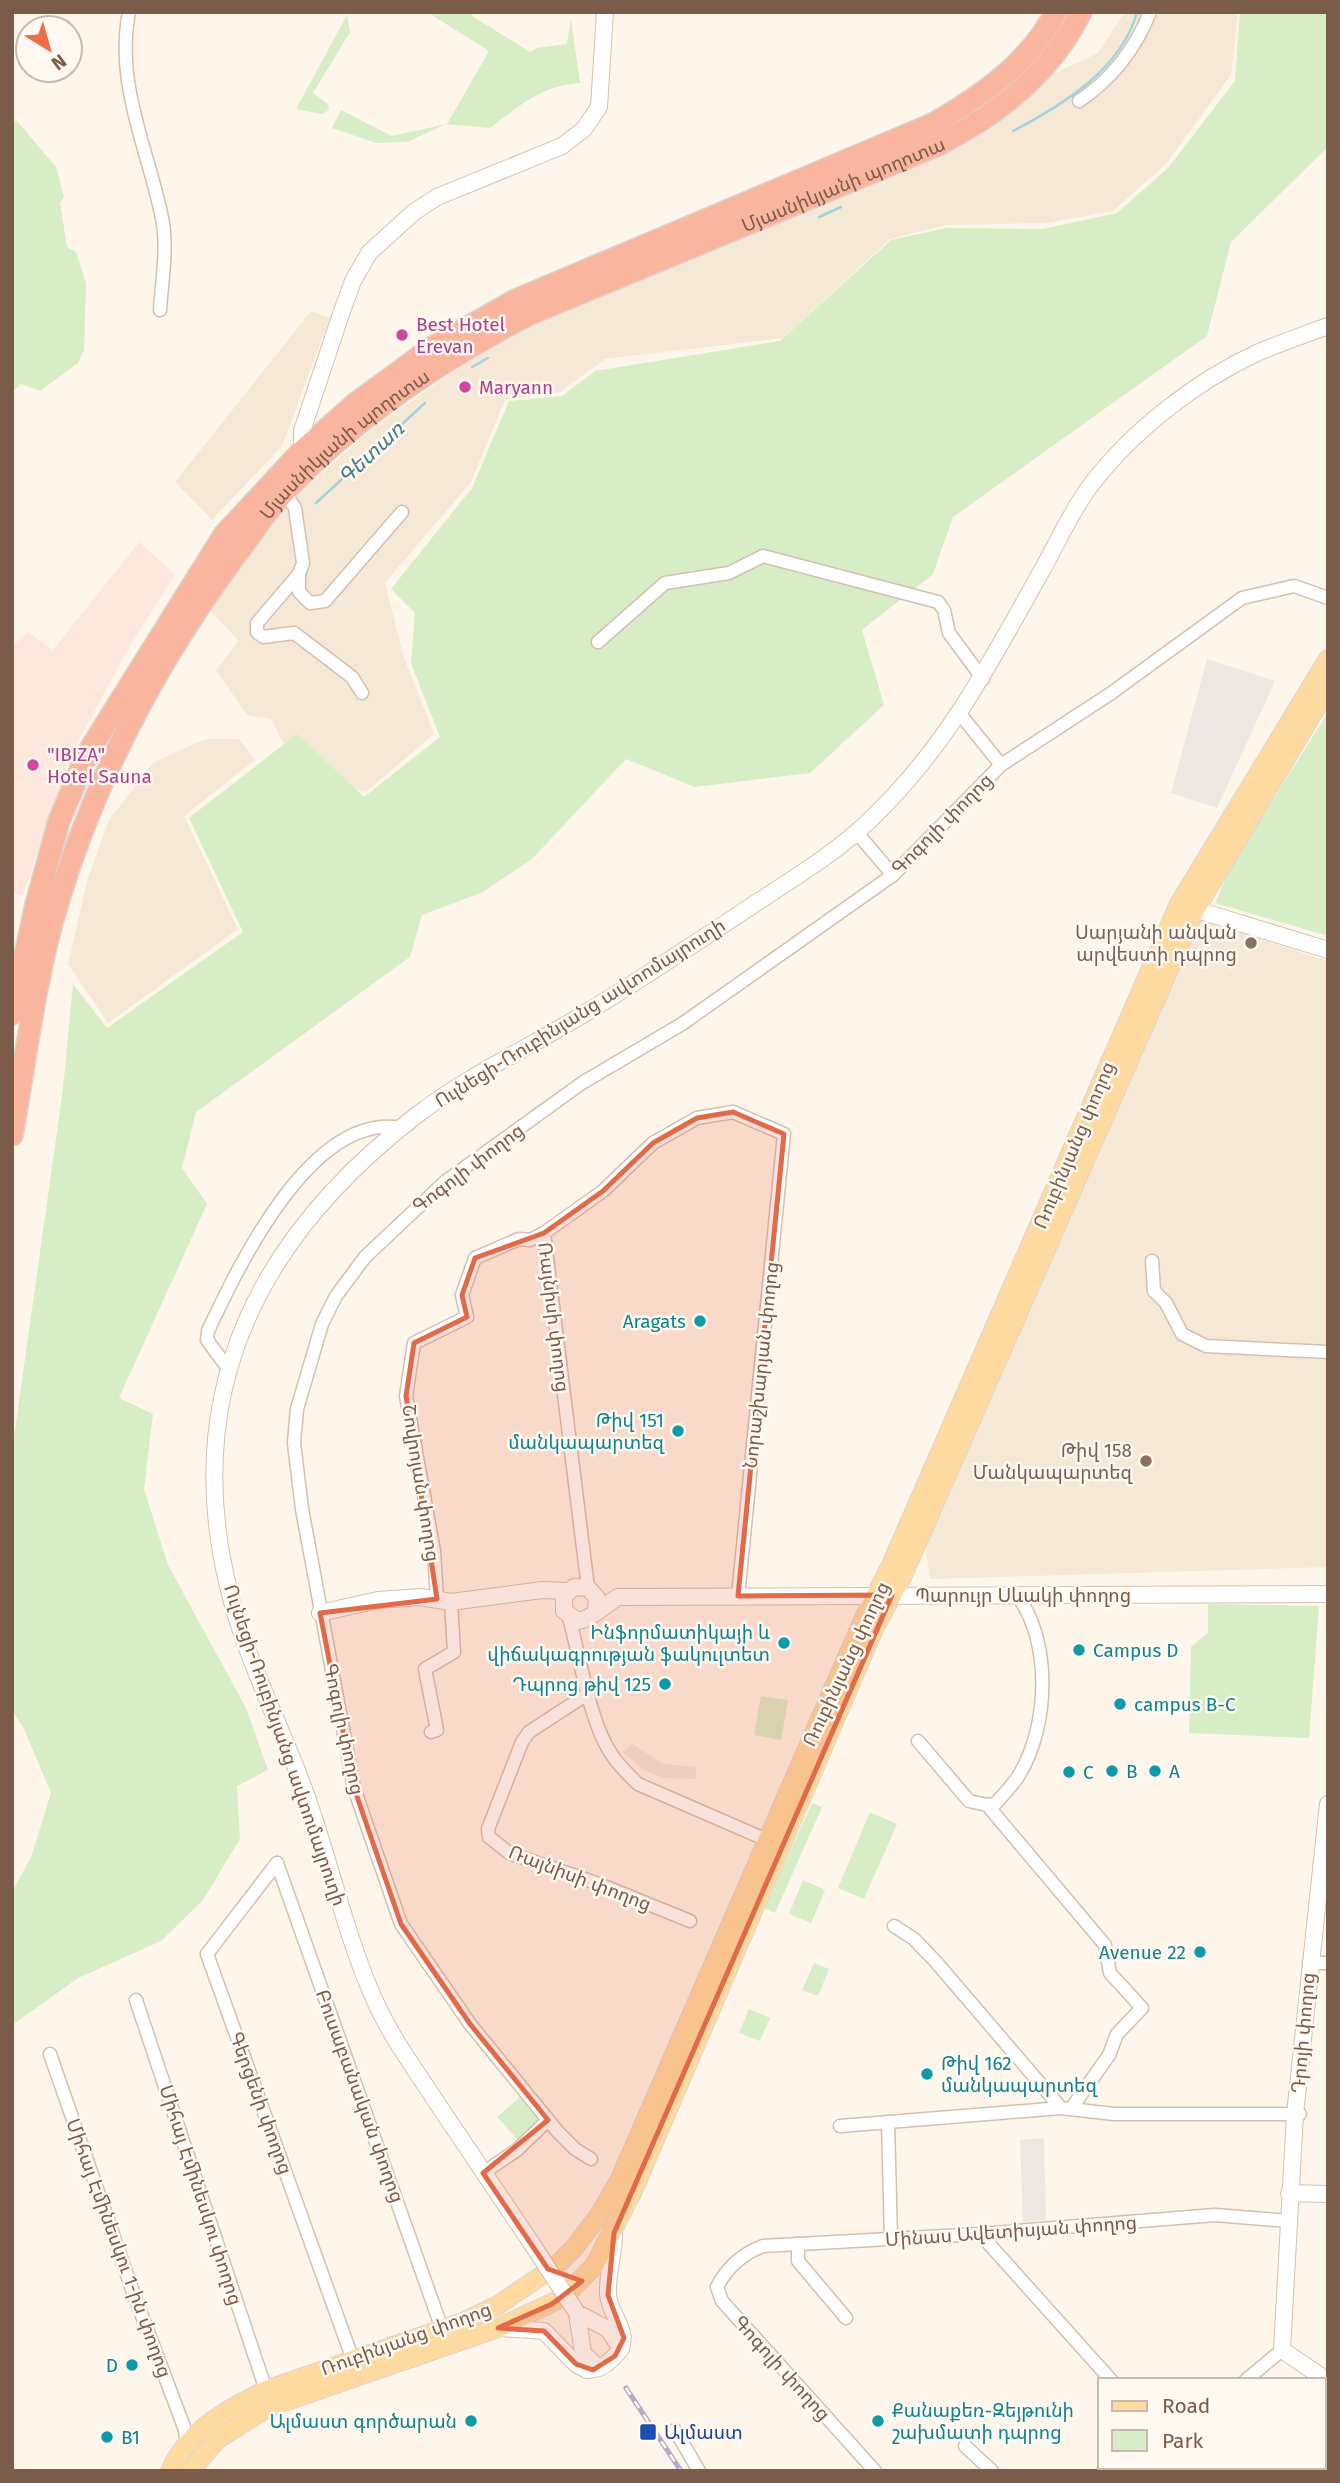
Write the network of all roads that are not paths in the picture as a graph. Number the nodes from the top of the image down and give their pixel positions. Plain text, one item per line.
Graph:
1 (129, 12) edge
2 (605, 12) edge
3 (1056, 12) edge
4 (1081, 12) edge
5 (1150, 12) edge
6 (1079, 101) dead end
7 (160, 310) dead end
8 (1328, 326) edge
9 (302, 451) junction
10 (284, 491) junction
11 (402, 512) dead end
12 (299, 575) junction
13 (1328, 598) edge
14 (598, 642) dead end
15 (1328, 659) edge
16 (983, 679) junction
17 (1328, 688) edge
18 (362, 693) dead end
19 (960, 714) junction
20 (1001, 765) junction
21 (857, 833) junction
22 (893, 874) junction
23 (1187, 907) junction
24 (1328, 950) edge
25 (12, 1014) edge
26 (401, 1128) junction
27 (784, 1134) joint
28 (12, 1135) edge
29 (544, 1233) junction
30 (1152, 1261) dead end
31 (1328, 1352) edge
32 (228, 1367) junction
33 (1328, 1584) edge
34 (886, 1591) junction
35 (578, 1592) junction
36 (738, 1592) junction
37 (1328, 1594) edge
38 (1017, 1595) junction
39 (444, 1601) junction
40 (597, 1610) junction
41 (320, 1613) junction
42 (576, 1619) junction
43 (589, 1693) junction
44 (431, 1732) dead end
45 (918, 1741) dead end
46 (1328, 1804) edge
47 (987, 1805) junction
48 (767, 1840) junction
49 (1328, 1862) edge
50 (276, 1863) joint
51 (691, 1921) dead end
52 (894, 1926) dead end
53 (1318, 1963) edge
54 (136, 2000) dead end
55 (50, 2054) dead end
56 (1066, 2108) junction
57 (1298, 2114) junction
58 (548, 2120) junction
59 (887, 2122) junction
60 (840, 2126) dead end
61 (591, 2159) dead end
62 (483, 2173) junction
63 (1292, 2193) junction
64 (1328, 2194) edge
65 (1289, 2221) junction
66 (614, 2233) junction
67 (980, 2234) junction
68 (891, 2239) junction
69 (797, 2244) junction
70 (737, 2260) joint
71 (557, 2265) junction
72 (532, 2282) junction
73 (575, 2287) junction
74 (548, 2306) junction
75 (577, 2313) junction
76 (846, 2318) dead end
77 (498, 2328) junction
78 (442, 2329) junction
79 (621, 2349) junction
80 (1282, 2350) junction
81 (353, 2360) junction
82 (600, 2368) junction
83 (1109, 2378) edge
84 (1248, 2378) edge
85 (1324, 2378) edge
86 (266, 2390) junction
87 (675, 2430) dead end
88 (187, 2443) junction
89 (965, 2446) dead end
90 (197, 2467) edge
91 (170, 2471) edge
92 (699, 2471) edge
93 (875, 2471) edge
94 (992, 2471) edge

1 - 7 street
2 - 9 street
3 - 9 highway, Մյասնիկյանի պողոտա
4 - 10 highway, Մյասնիկյանի պողոտա
5 - 6 street
8 - 16 street, Ուլնեցի-Ռուբինյանց ավտոմայրուղի
9 - 25 highway, Մյասնիկյանի պողոտա
10 - 12 street
10 - 28 highway, Մյասնիկյանի պողոտա
11 - 12 street
12 - 18 street
13 - 20 street, Գոգոլի փողոց
14 - 16 street
15 - 23 main road, Ռուբինյանց փողոց
16 - 19 street, Ուլնեցի-Ռուբինյանց ավտոմայրուղի
17 - 23 main road, Ռուբինյանց փողոց
19 - 20 street
19 - 21 street, Ուլնեցի-Ռուբինյանց ավտոմայրուղի
20 - 22 street, Գոգոլի փողոց
21 - 22 street
21 - 26 street, Ուլնեցի-Ռուբինյանց ավտոմայրուղի
22 - 41 street, Գոգոլի փողոց
23 - 24 street
23 - 34 main road, Ռուբինյանց փողոց
26 - 32 street, Ուլնեցի-Ռուբինյանց ավտոմայրուղի
26 - 32 street
27 - 29 street, Շովրոյան փողոց
27 - 36 street, Նորաշխարյան փողոց
29 - 35 street, Ռայնիսի փողոց
29 - 39 street, Շովրոյան փողոց
30 - 31 street
32 - 62 street, Ուլնեցի-Ռուբինյանց ավտոմայրուղի
33 - 34 street, Պարույր Սևակի փողոց
34 - 36 street, Պարույր Սևակի փողոց
34 - 38 street, Պարույր Սևակի փողոց
34 - 48 main road, Ռուբինյանց փողոց
34 - 66 main road, Ռուբինյանց փողոց
35 - 36 street, Պարույր Սևակի փողոց
35 - 39 street
35 - 40 street
35 - 42 street
36 - 40 street, Պարույր Սևակի փողոց
37 - 38 street, Պարույր Սևակի փողոց
38 - 47 street
39 - 41 street
39 - 44 street
40 - 42 street, Պարույր Սևակի փողոց
41 - 58 street, Գոգոլի փողոց
42 - 43 street
43 - 48 street
43 - 51 street, Ռայնիսի փողոց
45 - 47 street
46 - 53 street, Դրոյի փողոց
47 - 56 street
48 - 71 main road, Ռուբինյանց փողոց
49 - 53 street, Դրոյի փողոց
50 - 78 street, Բուսաբանական փողոց
50 - 81 street, Գերցենի փողոց
52 - 56 street
53 - 57 street, Դրոյի փողոց
54 - 86 street, Միհայ Էմինեսկու փողոց
55 - 88 street, Միհայ Էմինեսկու 1-ին փողոց
56 - 57 street
56 - 59 street
57 - 63 street, Դրոյի փողոց
58 - 61 street, Գոգոլի փողոց
58 - 62 street
59 - 60 street
59 - 68 street
62 - 75 street, Ուլնեցի-Ռուբինյանց ավտոմայրուղի, bridge
63 - 64 street
63 - 65 street, Դրոյի փողոց
65 - 67 street, Մինաս Ավետիսյան փողոց
65 - 80 street, Դրոյի փողոց
66 - 73 main road, Ռուբինյանց փողոց
66 - 79 street
67 - 68 street, Մինաս Ավետիսյան փողոց
67 - 83 street
68 - 69 street, Մինաս Ավետիսյան փողոց
69 - 70 street, Մինաս Ավետիսյան փողոց
69 - 76 street
70 - 93 street, Գոգոլի փողոց
71 - 72 main road, Ռուբինյանց փողոց
71 - 73 main road
72 - 74 main road
72 - 78 main road, Ռուբինյանց փողոց
73 - 74 main road, Ռուբինյանց փողոց
74 - 77 main road, Ռուբինյանց փողոց
75 - 79 street
75 - 82 street
77 - 82 street
77 - 90 main road, Ռուբինյանց փողոց
78 - 81 main road, Ռուբինյանց փողոց
79 - 82 street
80 - 84 street
80 - 85 street
81 - 86 main road, Ռուբինյանց փողոց
86 - 88 main road, Ռուբինյանց փողոց
87 - 92 street
88 - 90 street
88 - 91 main road, Ռուբինյանց փողոց
89 - 94 street

